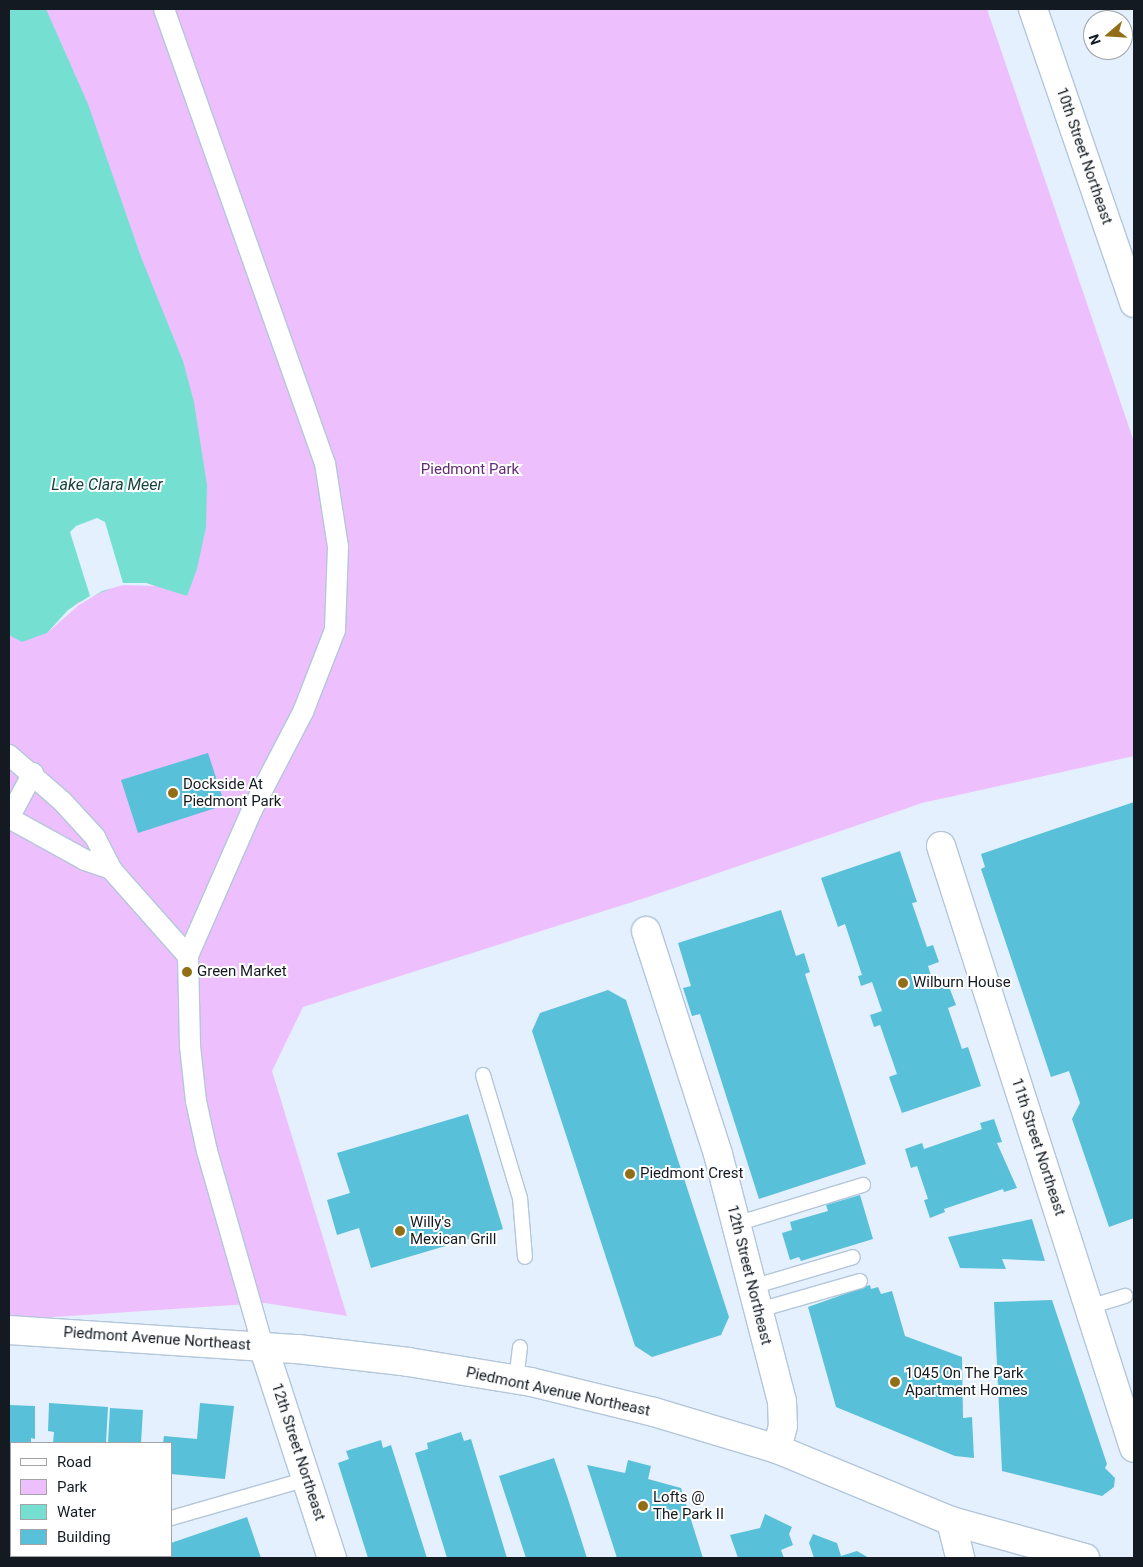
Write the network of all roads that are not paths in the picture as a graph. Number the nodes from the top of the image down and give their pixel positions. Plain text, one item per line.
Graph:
1 (164, 9) edge
2 (1033, 9) edge
3 (1134, 303) edge
4 (9, 755) edge
5 (32, 773) junction
6 (9, 818) edge
7 (941, 846) dead end
8 (110, 869) junction
9 (646, 931) dead end
10 (188, 956) junction
11 (483, 1075) dead end
12 (863, 1185) dead end
13 (736, 1224) junction
14 (524, 1257) dead end
15 (852, 1257) dead end
16 (860, 1282) dead end
17 (1125, 1296) dead end
18 (756, 1299) junction
19 (1089, 1307) junction
20 (9, 1330) edge
21 (263, 1346) junction
22 (520, 1347) dead end
23 (516, 1380) junction
24 (1134, 1448) edge
25 (777, 1449) junction
26 (307, 1479) junction
27 (172, 1518) edge
28 (951, 1521) junction
29 (332, 1558) edge
30 (960, 1558) edge
31 (1085, 1558) edge

1 - 10 street
2 - 3 main road, 10th Street Northeast
4 - 5 street
5 - 6 street
5 - 8 street
6 - 8 street
7 - 19 main road, 11th Street Northeast
8 - 10 street
9 - 13 main road, 12th Street Northeast
10 - 21 street
11 - 14 lane
12 - 13 lane
13 - 18 main road, 12th Street Northeast
15 - 18 lane
16 - 18 lane
17 - 19 lane
18 - 25 main road, 12th Street Northeast
19 - 24 main road, 11th Street Northeast
20 - 21 main road, Piedmont Avenue Northeast
21 - 23 main road, Piedmont Avenue Northeast
21 - 26 main road, 12th Street Northeast
22 - 23 lane
23 - 25 main road, Piedmont Avenue Northeast
25 - 28 main road, Piedmont Avenue Northeast
26 - 27 lane
26 - 29 main road, 12th Street Northeast
28 - 30 main road
28 - 31 main road, Piedmont Avenue Northeast

